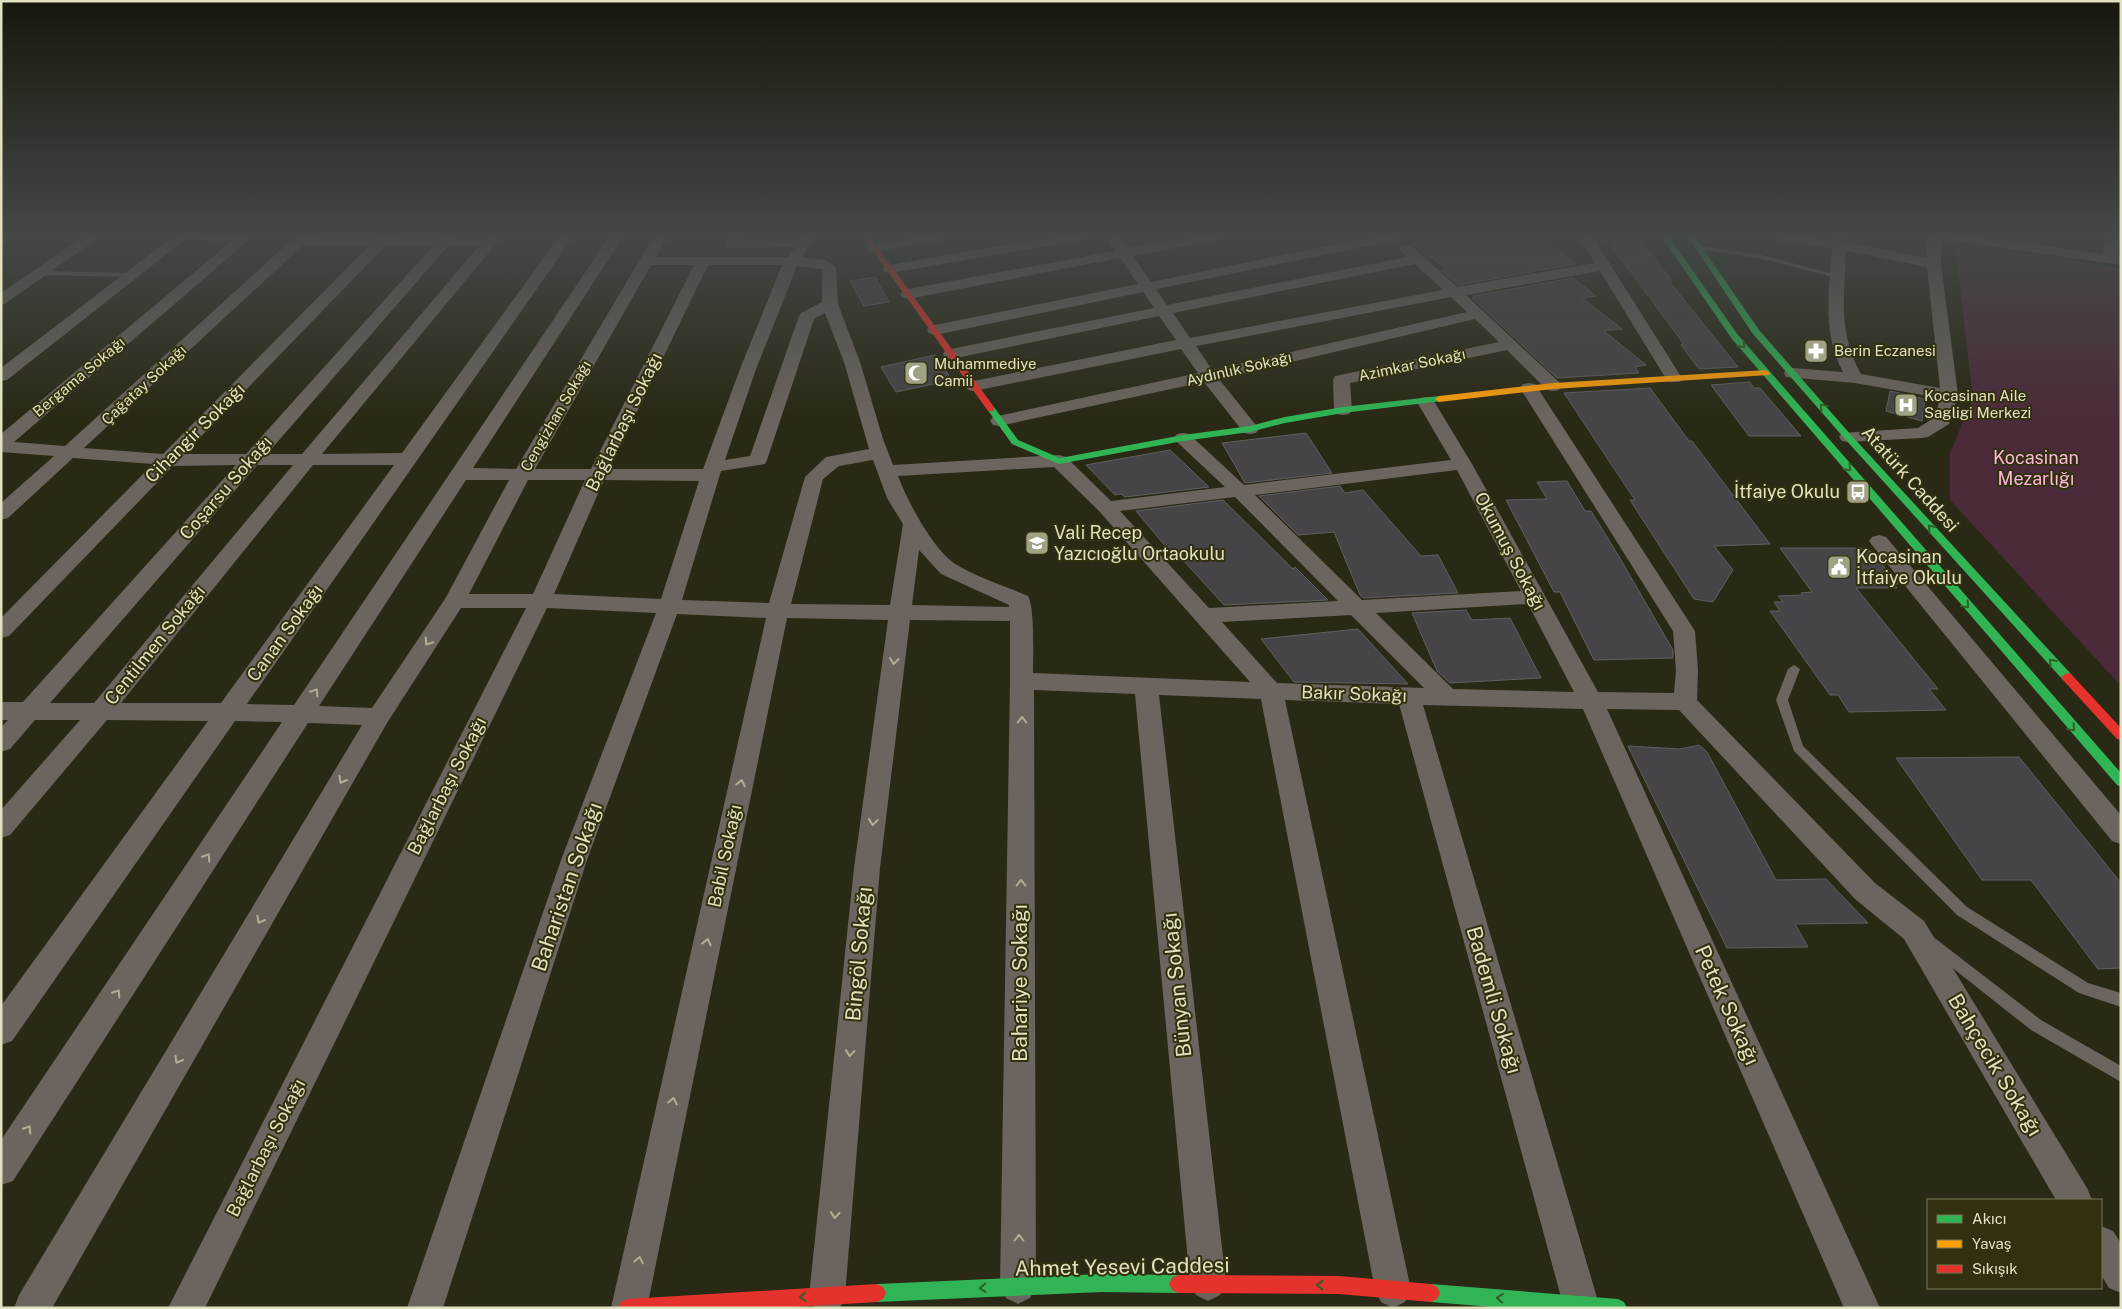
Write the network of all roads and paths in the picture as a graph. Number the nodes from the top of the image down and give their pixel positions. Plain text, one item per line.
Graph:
1 (107, 295) edge
2 (178, 295) edge
3 (242, 295) edge
4 (329, 295) edge
5 (396, 295) edge
6 (446, 295) edge
7 (525, 295) edge
8 (578, 295) edge
9 (626, 295) edge
10 (686, 295) edge
11 (777, 295) edge
12 (830, 295) edge
13 (909, 295) edge
14 (1108, 295) edge
15 (1153, 295) edge
16 (1241, 295) edge
17 (1432, 295) edge
18 (1457, 295) edge
19 (1622, 295) edge
20 (1706, 295) edge
21 (1731, 295) edge
22 (1836, 295) edge
23 (1938, 295) edge
24 (830, 304) junction
25 (772, 308) junction
26 (1163, 311) junction
27 (1478, 314) junction
28 (807, 316) junction
29 (935, 330) junction
30 (1185, 342) junction
31 (1511, 344) junction
32 (951, 354) junction
33 (1766, 373) junction
34 (1792, 373) junction
35 (1, 376) edge
36 (1208, 376) junction
37 (1674, 378) junction
38 (1855, 378) junction
39 (974, 386) junction
40 (1553, 386) junction
41 (1529, 388) junction
42 (1949, 395) junction
43 (1426, 402) junction
44 (1342, 410) junction
45 (999, 421) junction
46 (1250, 429) junction
47 (1848, 437) junction
48 (1183, 438) junction
49 (1, 445) edge
50 (70, 452) junction
51 (167, 460) junction
52 (250, 460) junction
53 (307, 460) junction
54 (409, 460) junction
55 (1059, 461) junction
56 (883, 462) junction
57 (1463, 464) junction
58 (712, 471) junction
59 (459, 474) junction
60 (522, 474) junction
61 (597, 475) junction
62 (1240, 491) junction
63 (1106, 507) junction
64 (1, 514) edge
65 (913, 524) junction
66 (1879, 542) dead end
67 (1535, 597) junction
68 (455, 601) junction
69 (540, 601) junction
70 (669, 607) junction
71 (1358, 609) junction
72 (778, 611) junction
73 (900, 612) junction
74 (1021, 614) junction
75 (1204, 616) junction
76 (1, 631) edge
77 (1794, 669) dead end
78 (1022, 680) junction
79 (1146, 686) junction
80 (1271, 691) junction
81 (1408, 695) junction
82 (1447, 697) junction
83 (1591, 701) junction
84 (1685, 702) junction
85 (1, 711) edge
86 (30, 711) junction
87 (101, 711) junction
88 (228, 712) junction
89 (300, 715) junction
90 (379, 717) junction
91 (2121, 736) edge
92 (1, 743) edge
93 (2121, 782) edge
94 (1, 828) edge
95 (2121, 834) edge
96 (1914, 930) junction
97 (2121, 1000) edge
98 (1, 1031) edge
99 (2121, 1075) edge
100 (1, 1170) edge
101 (2074, 1199) edge
102 (2102, 1245) edge
103 (2121, 1276) edge
104 (1208, 1284) junction
105 (1018, 1286) junction
106 (1393, 1290) junction
107 (1102, 1295) edge
108 (1341, 1297) edge
109 (845, 1299) edge
110 (1581, 1306) edge
111 (32, 1308) edge
112 (186, 1308) edge
113 (425, 1308) edge
114 (628, 1308) edge
115 (1618, 1308) edge
116 (1862, 1308) edge

1 - 35 street
2 - 49 street, Bergama Sokağı
3 - 50 street, Çağatay Sokağı
4 - 51 street, Cihangir Sokağı
5 - 52 street, Coşarsu Sokağı
6 - 53 street, Centilmen Sokağı
7 - 54 street, Canan Sokağı
8 - 59 street
9 - 60 street, Cengizhan Sokağı
10 - 61 street, Bağlarbaşı Sokağı
11 - 25 street, Baharistan Sokağı
12 - 24 street
13 - 29 street
14 - 29 street
15 - 26 street
16 - 26 street
17 - 30 street
18 - 27 street
19 - 37 street
20 -> 33 street
21 - 34 street, Atatürk Caddesi
22 - 38 street
23 - 42 street
24 - 28 street
24 - 56 street
25 - 28 street
25 - 58 street, Baharistan Sokağı
26 - 30 street
26 - 32 street
27 - 31 street
27 - 36 street, Aydınlık Sokağı
28 - 58 street
29 - 32 street
30 - 36 street
30 - 39 street
31 - 40 street
31 - 44 street, Azimkar Sokağı
32 - 39 street
33 - 37 street
33 -> 93 street
34 - 38 street
47 -> 34 street, Atatürk Caddesi
36 - 45 street, Aydınlık Sokağı
36 - 46 street
37 - 40 street
38 - 42 street
39 - 45 street
40 - 41 street
41 - 43 street
41 - 84 street
42 - 47 street
43 - 44 street
43 - 57 street, Okumuş Sokağı
44 - 46 street
45 - 55 street
46 - 48 street
91 -> 47 street, Atatürk Caddesi
48 - 55 street
48 - 62 street
49 - 50 street
50 - 51 street
50 - 64 street, Çağatay Sokağı
51 - 52 street
51 - 76 street, Cihangir Sokağı
52 - 53 street
52 - 86 street, Coşarsu Sokağı
53 - 54 street
53 - 87 street, Centilmen Sokağı
54 - 88 street, Canan Sokağı
55 - 56 street, Babil Sokağı
55 - 63 street
56 - 65 street
56 - 72 street, Babil Sokağı
57 - 62 street
57 - 67 street, Okumuş Sokağı
58 - 61 street
58 - 70 street, Baharistan Sokağı
59 - 60 street
89 -> 59 street
60 - 61 street
60 - 68 street, Cengizhan Sokağı
61 - 69 street, Bağlarbaşı Sokağı
62 - 63 street
62 - 71 street
63 - 75 street
65 - 73 street, Bingöl Sokağı
65 - 74 street
66 - 95 street
67 - 71 street
67 - 83 street, Okumuş Sokağı
68 - 69 street
68 -> 90 street, Cengizhan Sokağı
69 - 70 street
69 - 112 street, Bağlarbaşı Sokağı
70 - 72 street
70 - 113 street, Baharistan Sokağı
71 - 75 street
71 - 82 street
72 - 73 street
114 -> 72 street, Babil Sokağı
73 - 74 street
73 -> 109 street, Bingöl Sokağı
74 - 78 street, Bahariye Sokağı
75 - 80 street
77 - 97 lane
78 - 79 street, Bakır Sokağı
105 -> 78 street, Bahariye Sokağı
79 - 80 street, Bakır Sokağı
79 - 104 street, Bünyan Sokağı
80 - 81 street, Bakır Sokağı
80 - 106 street
81 - 82 street, Bakır Sokağı
81 - 110 street, Bademli Sokağı
82 - 83 street, Bakır Sokağı
83 - 84 street, Bakır Sokağı
83 - 116 street, Petek Sokağı
84 - 96 street
85 - 86 street
86 - 87 street
86 - 92 street, Coşarsu Sokağı
87 - 88 street
87 - 94 street, Centilmen Sokağı
88 - 89 street
88 - 98 street, Canan Sokağı
89 - 90 street
100 -> 89 street
90 -> 111 street, Cengizhan Sokağı
96 - 99 lane
96 - 101 street, Bahçecik Sokağı
102 - 103 street
104 - 107 street, Ahmet Yesevi Caddesi
108 -> 104 street, Ahmet Yesevi Caddesi
105 - 107 street, Ahmet Yesevi Caddesi
105 -> 109 street, Ahmet Yesevi Caddesi
106 - 108 street, Ahmet Yesevi Caddesi
110 -> 106 street, Ahmet Yesevi Caddesi
109 -> 114 street, Ahmet Yesevi Caddesi
110 - 115 street, Ahmet Yesevi Caddesi

